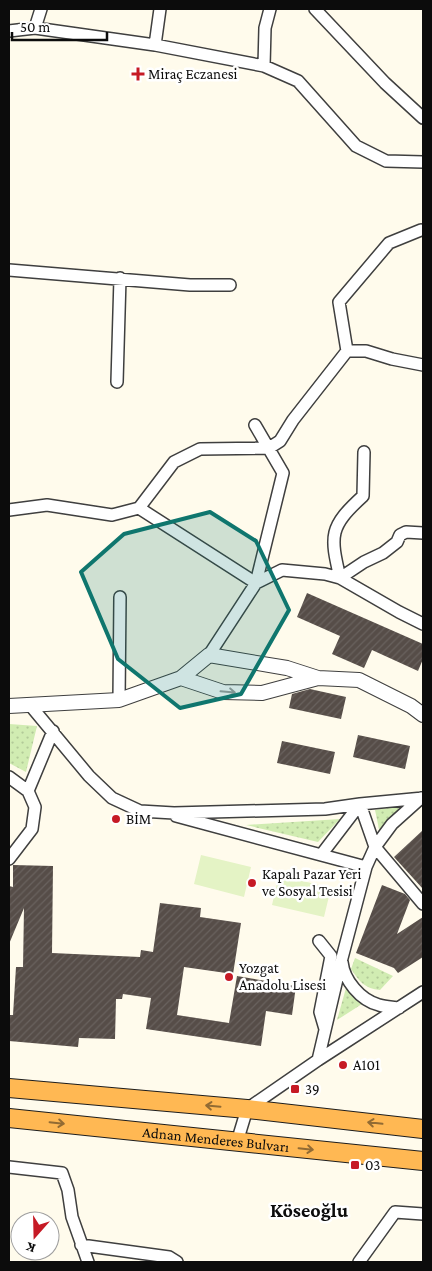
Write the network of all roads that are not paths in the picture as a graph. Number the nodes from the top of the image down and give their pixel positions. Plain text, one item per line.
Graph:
1 (42, 9) edge
2 (160, 9) edge
3 (270, 9) edge
4 (315, 9) edge
5 (35, 28) junction
6 (9, 31) edge
7 (155, 46) junction
8 (264, 66) junction
9 (423, 118) edge
10 (423, 162) edge
11 (421, 230) dead end
12 (9, 270) edge
13 (120, 278) junction
14 (230, 285) dead end
15 (347, 351) junction
16 (423, 365) edge
17 (117, 382) dead end
18 (256, 425) dead end
19 (269, 448) junction
20 (364, 452) dead end
21 (139, 508) junction
22 (9, 510) edge
23 (423, 533) edge
24 (340, 578) junction
25 (256, 583) junction
26 (120, 597) dead end
27 (423, 624) edge
28 (209, 655) junction
29 (181, 678) junction
30 (318, 678) junction
31 (118, 700) junction
32 (30, 705) junction
33 (9, 706) edge
34 (423, 715) edge
35 (53, 731) junction
36 (9, 776) edge
37 (28, 791) junction
38 (422, 798) edge
39 (360, 804) junction
40 (160, 812) junction
41 (375, 847) junction
42 (321, 855) junction
43 (9, 859) edge
44 (366, 867) junction
45 (423, 904) edge
46 (319, 941) dead end
47 (342, 958) junction
48 (423, 992) edge
49 (399, 1008) junction
50 (325, 1030) junction
51 (318, 1060) junction
52 (9, 1088) edge
53 (247, 1109) junction
54 (9, 1118) edge
55 (423, 1129) edge
56 (237, 1142) junction
57 (423, 1161) edge
58 (9, 1166) edge
59 (423, 1214) edge
60 (81, 1245) junction
61 (88, 1262) edge
62 (177, 1262) edge
63 (360, 1262) edge

1 - 5 street
2 - 7 street
3 - 8 street
4 - 9 street
5 - 6 street
5 - 7 street
7 - 8 street
8 - 10 street
11 - 15 street
12 - 13 street
13 - 14 street
13 - 17 street
15 - 16 street
15 - 19 street
18 - 19 street
19 - 21 street
19 - 25 street
20 - 24 street
21 - 22 street
21 - 25 street
23 - 24 street
24 - 25 street
24 - 27 street
25 - 28 street
26 - 31 street
28 - 29 street
28 - 30 street
29 -> 30 street
29 - 31 street
30 - 34 street
31 - 32 street
32 - 33 street
32 - 35 street
35 - 37 street
35 - 40 street
36 - 37 street
37 - 43 street
38 - 39 street
38 - 41 street
39 - 40 street
39 - 41 street
39 - 42 street
40 - 42 street
41 - 44 street
41 - 45 street
42 - 44 street
44 - 47 street
46 - 50 street
47 - 49 street
47 - 50 street
48 - 49 street
49 - 51 street
50 - 51 street
51 - 53 street
53 -> 52 highway
55 -> 53 highway
53 - 56 street
54 -> 56 highway, Adnan Menderes Bulvarı
56 -> 57 highway, Adnan Menderes Bulvarı
58 - 60 street
59 - 63 street
60 - 61 street
60 - 62 street

